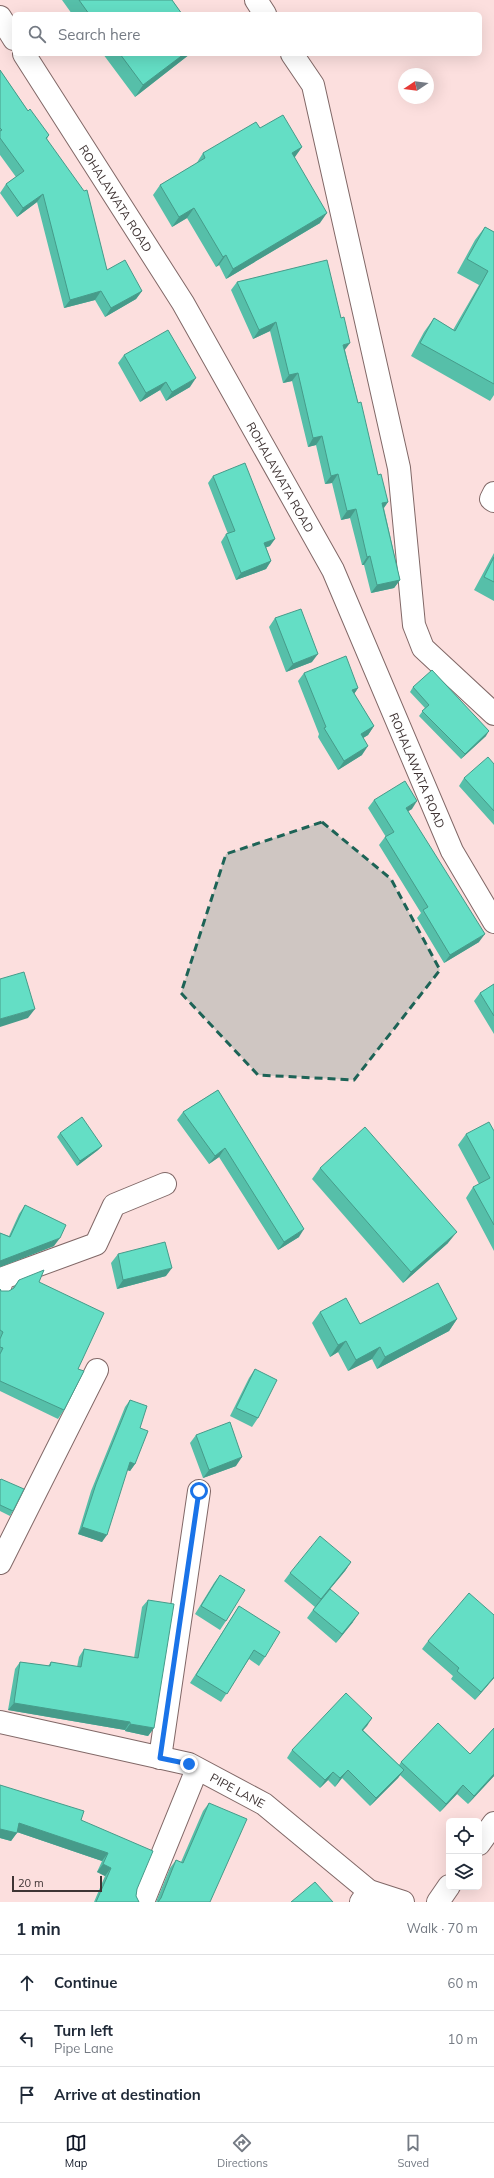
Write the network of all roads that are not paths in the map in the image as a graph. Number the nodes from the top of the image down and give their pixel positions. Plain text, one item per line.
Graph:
1 (256, 0) edge
2 (264, 12) edge
3 (0, 17) edge
4 (12, 36) edge
5 (25, 56) edge
6 (293, 56) edge
7 (494, 493) edge
8 (494, 501) edge
9 (494, 714) edge
10 (494, 922) edge
11 (166, 1184) dead end
12 (0, 1287) edge
13 (97, 1370) dead end
14 (199, 1491) dead end
15 (0, 1563) edge
16 (0, 1722) edge
17 (160, 1758) junction
18 (197, 1769) junction
19 (494, 1823) edge
20 (482, 1840) edge
21 (446, 1890) edge
22 (365, 1896) edge
23 (142, 1902) edge
24 (403, 1902) edge
25 (438, 1902) edge

1 - 2 street
3 - 4 street
5 - 10 street, ROHALAWATA ROAD
6 - 9 street
7 - 8 street
11 - 12 street
13 - 15 street
14 - 17 street
16 - 17 street, PIPE LANE
17 - 18 street, PIPE LANE
18 - 22 street, PIPE LANE
18 - 23 street
19 - 20 street
21 - 25 street
22 - 24 street, PIPE LANE

